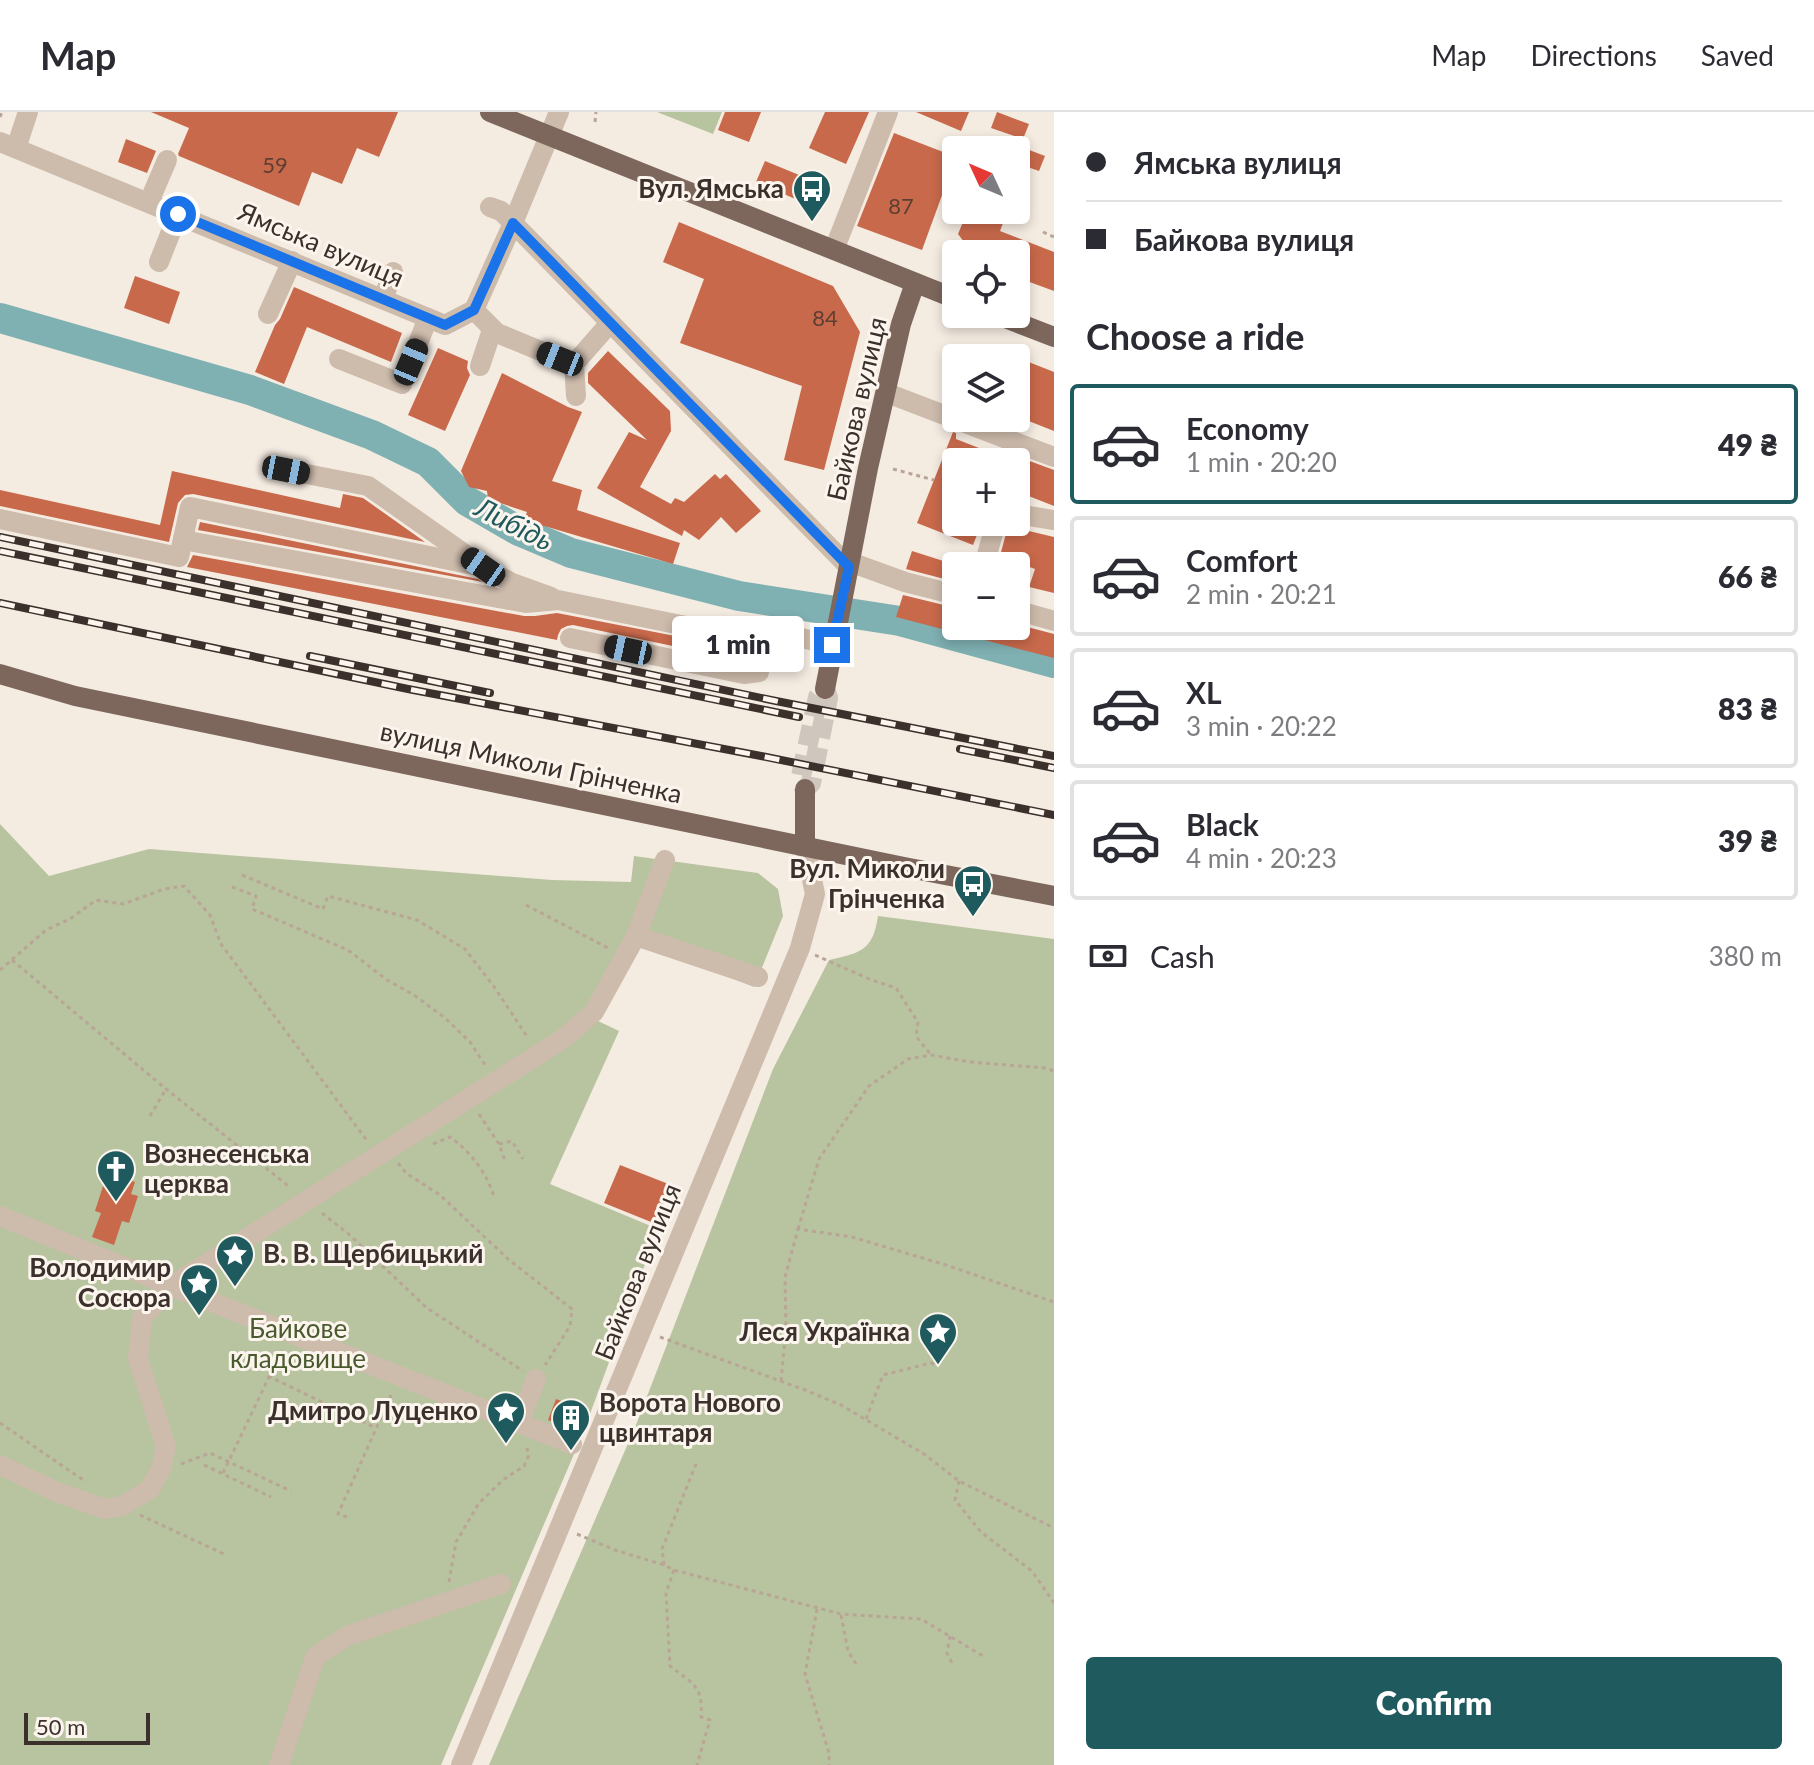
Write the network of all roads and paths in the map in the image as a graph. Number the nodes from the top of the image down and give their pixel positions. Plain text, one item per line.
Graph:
1 (28, 112) edge
2 (490, 112) edge
3 (559, 112) edge
4 (596, 112) edge
5 (888, 112) edge
6 (595, 122) dead end
7 (549, 136) junction
8 (8, 145) edge
9 (167, 160) dead end
10 (149, 202) junction
11 (490, 207) dead end
12 (178, 214) junction
13 (513, 223) junction
14 (1043, 232) dead end
15 (1054, 237) edge
16 (834, 250) junction
17 (292, 261) junction
18 (159, 262) dead end
19 (393, 272) dead end
20 (915, 283) junction
21 (942, 294) edge
22 (383, 299) junction
23 (474, 310) junction
24 (268, 314) dead end
25 (436, 321) junction
26 (610, 323) junction
27 (1030, 328) edge
28 (492, 330) junction
29 (1054, 337) edge
30 (339, 359) dead end
31 (560, 359) dead end
32 (480, 366) dead end
33 (887, 393) junction
34 (576, 396) dead end
35 (1054, 457) edge
36 (893, 469) dead end
37 (286, 470) dead end
38 (934, 480) dead end
39 (1030, 516) edge
40 (0, 519) edge
41 (1054, 520) edge
42 (183, 540) junction
43 (483, 567) junction
44 (848, 572) junction
45 (942, 591) edge
46 (558, 600) junction
47 (1030, 614) edge
48 (1054, 621) edge
49 (765, 632) junction
50 (570, 638) dead end
51 (833, 644) junction
52 (0, 674) edge
53 (825, 689) tunnel mouth
54 (805, 789) dead end
55 (805, 846) junction
56 (665, 860) dead end
57 (242, 875) dead end
58 (232, 887) dead end
59 (1054, 896) edge
60 (526, 905) dead end
61 (636, 936) junction
62 (607, 948) dead end
63 (800, 948) junction
64 (12, 960) junction
65 (0, 970) edge
66 (758, 977) dead end
67 (539, 1054) junction
68 (931, 1055) junction
69 (1054, 1071) edge
70 (495, 1082) junction
71 (166, 1089) junction
72 (469, 1098) junction
73 (150, 1116) dead end
74 (499, 1144) junction
75 (423, 1149) dead end
76 (387, 1158) junction
77 (523, 1159) dead end
78 (506, 1163) dead end
79 (494, 1197) dead end
80 (307, 1201) junction
81 (0, 1216) edge
82 (798, 1229) junction
83 (171, 1286) junction
84 (1054, 1302) edge
85 (642, 1330) junction
86 (285, 1344) dead end
87 (938, 1366) dead end
88 (268, 1376) junction
89 (536, 1379) junction
90 (781, 1381) junction
91 (395, 1386) dead end
92 (865, 1420) junction
93 (526, 1426) junction
94 (376, 1428) junction
95 (581, 1447) junction
96 (228, 1460) junction
97 (696, 1464) dead end
98 (0, 1465) edge
99 (204, 1465) dead end
100 (161, 1469) junction
101 (223, 1473) junction
102 (959, 1481) junction
103 (291, 1491) dead end
104 (271, 1497) dead end
105 (347, 1517) dead end
106 (561, 1528) junction
107 (1054, 1528) edge
108 (664, 1565) junction
109 (674, 1570) junction
110 (501, 1584) dead end
111 (449, 1602) junction
112 (1054, 1603) edge
113 (817, 1609) junction
114 (841, 1614) junction
115 (950, 1636) junction
116 (983, 1656) dead end
117 (952, 1663) dead end
118 (858, 1667) dead end
119 (279, 1765) edge
120 (461, 1765) edge
121 (697, 1765) edge
122 (829, 1765) edge

1 - 8 street
2 - 7 main road
3 - 7 street
4 - 6 path
5 - 16 street
7 - 13 street
7 - 16 main road
8 - 10 street, Ямська вулиця
9 - 10 street
10 - 12 street, Ямська вулиця
11 - 13 street
12 - 17 street, Ямська вулиця
12 - 18 street
13 - 23 street
13 - 26 street
14 - 15 path
16 - 20 main road
17 - 22 street, Ямська вулиця
17 - 24 street
19 - 22 street
20 - 21 main road
20 - 33 main road, Байкова вулиця
22 - 25 street, Ямська вулиця
23 - 25 street
23 - 28 street
25 - 30 street
26 - 34 street
26 - 44 street
27 - 29 main road
28 - 31 street
28 - 32 street
33 - 35 street
33 - 44 main road, Байкова вулиця
36 - 38 path
37 - 43 street
39 - 41 street
40 - 42 street
42 - 43 street
42 - 46 street
43 - 46 street
44 - 45 street
44 - 51 main road, Байкова вулиця
46 - 49 street
47 - 48 street
49 - 50 street
49 - 51 street
51 - 53 main road, Байкова вулиця
52 - 55 main road, вулиця Миколи Грінченка
54 - 55 main road, Байкова вулиця
55 - 59 main road, вулиця Миколи Грінченка
55 - 63 street, Байкова вулиця
56 - 61 street
57 - 67 path
58 - 70 path
60 - 62 path
61 - 66 street
61 - 67 street
63 - 68 path
63 - 85 street, Байкова вулиця
64 - 65 path
64 - 71 path
64 - 76 path
67 - 70 street
68 - 69 path
68 - 82 path
70 - 72 street
71 - 73 path
71 - 80 path
72 - 74 path
72 - 76 street
74 - 77 path
74 - 78 path
75 - 79 path
76 - 80 street
76 - 89 path
80 - 83 street
80 - 89 path
81 - 83 street
82 - 84 path
82 - 90 path
83 - 93 street
83 - 100 street
85 - 90 path
85 - 95 street, Байкова вулиця
86 - 88 path
87 - 92 path
88 - 94 path
88 - 96 path
89 - 93 street
90 - 92 path
91 - 94 path
92 - 102 path
93 - 95 street
93 - 111 path
94 - 105 path
95 - 106 street, Байкова вулиця
96 - 100 path
96 - 101 path
96 - 103 path
97 - 108 path
98 - 100 street
99 - 101 path
101 - 104 path
102 - 107 path
102 - 112 path
106 - 108 path
106 - 120 street, Байкова вулиця
108 - 109 path
109 - 113 path
109 - 121 path
110 - 111 street
111 - 119 street
113 - 114 path
113 - 122 path
114 - 115 path
114 - 118 path
115 - 116 path
115 - 117 path

